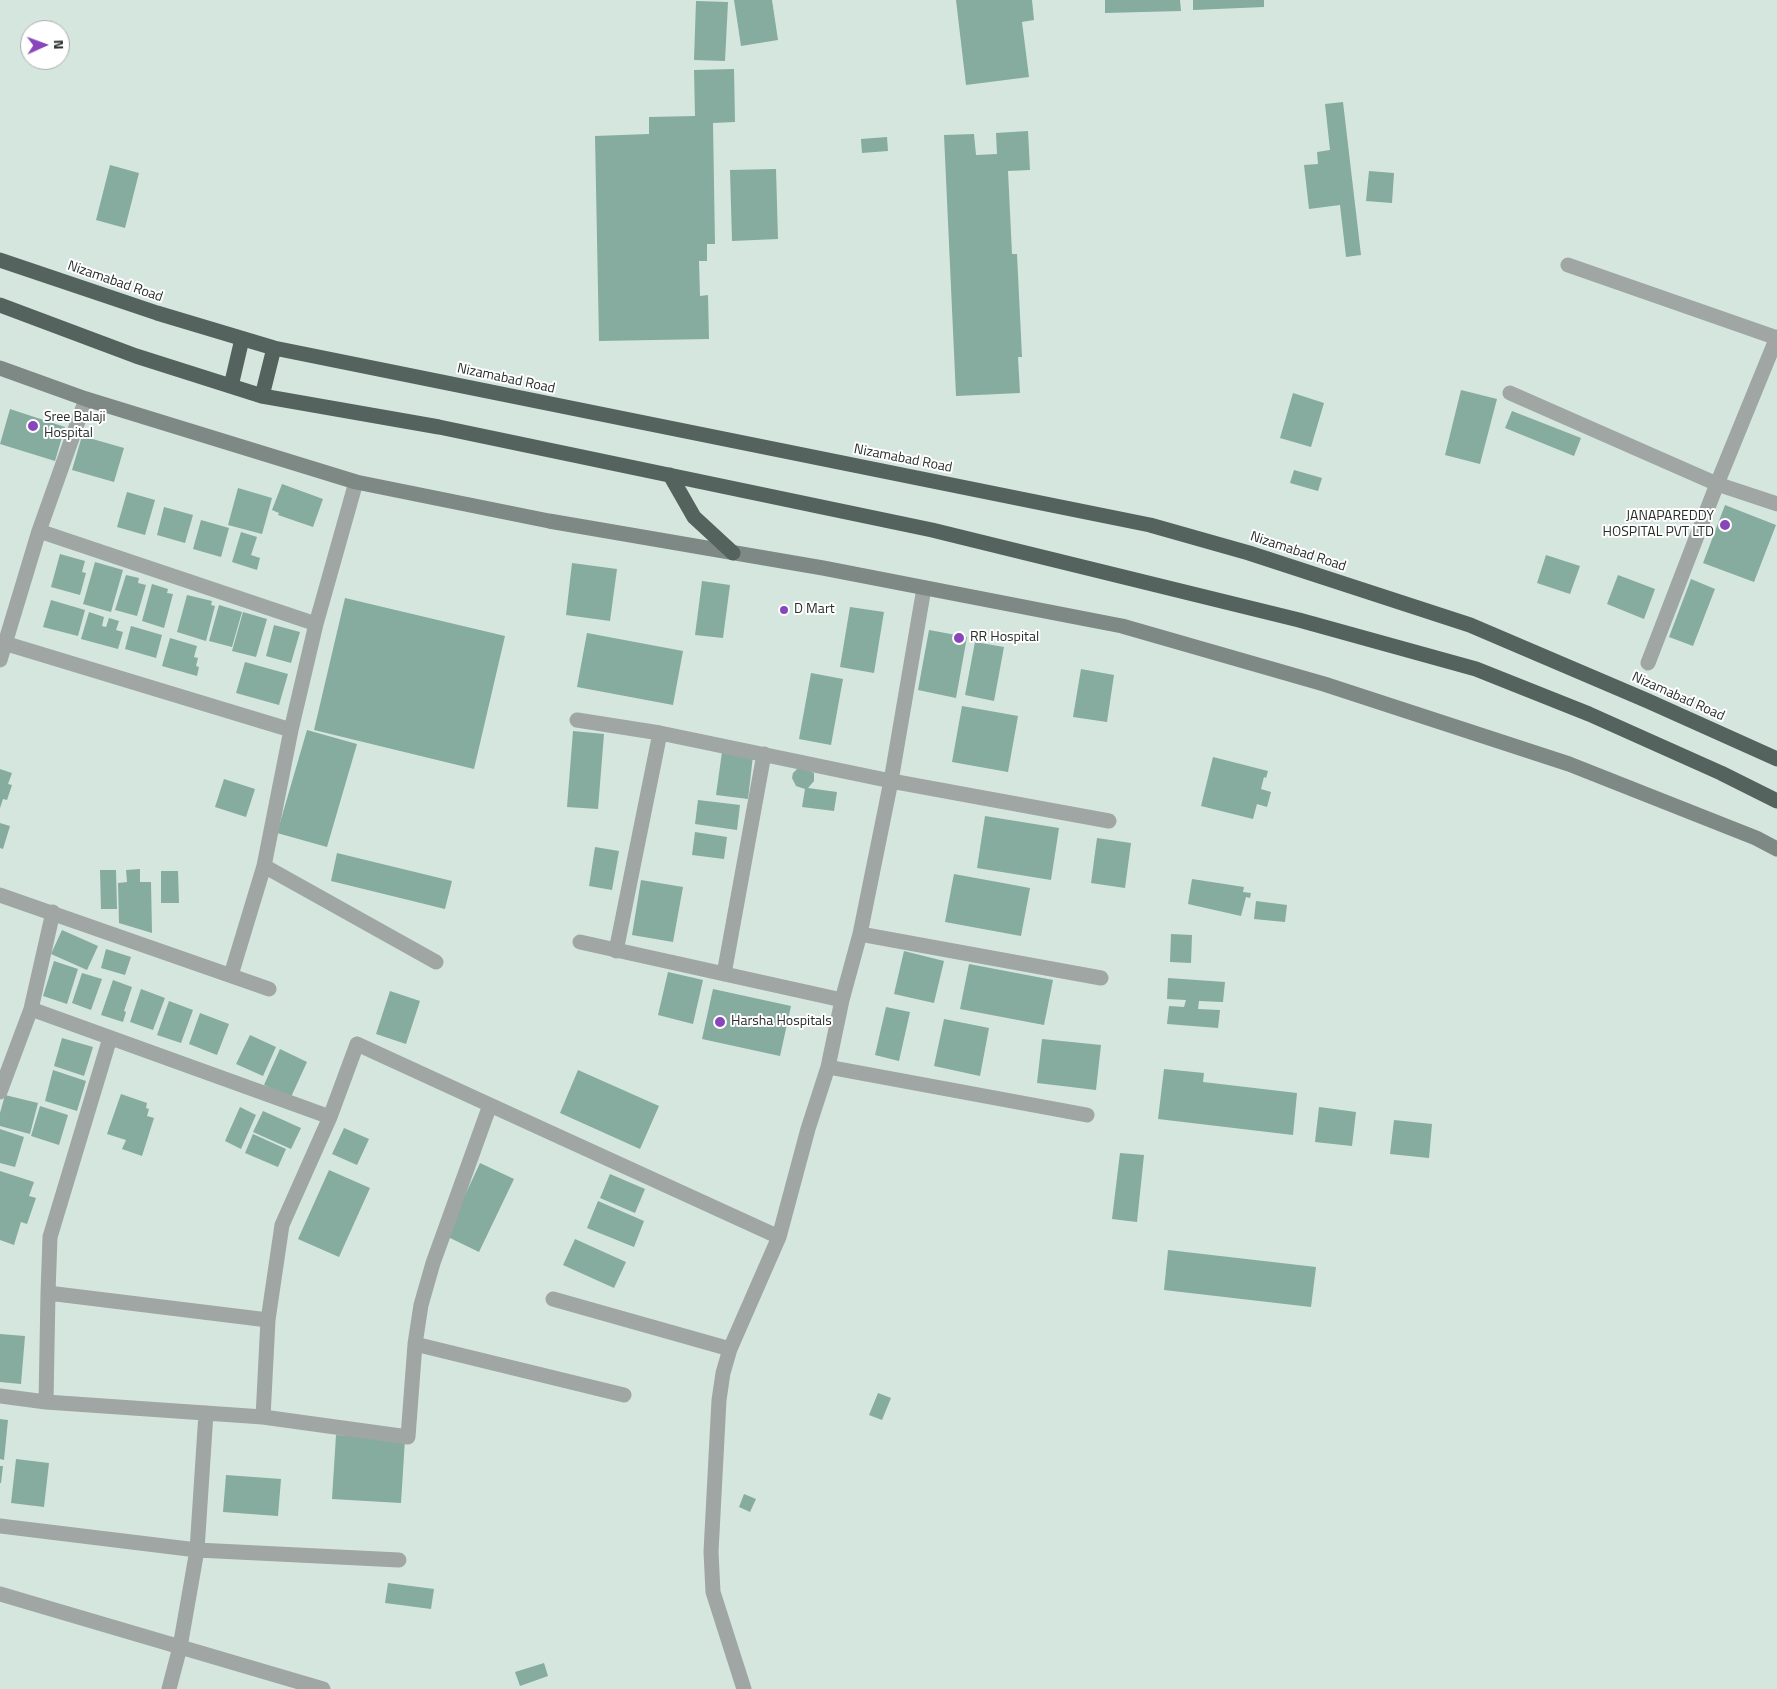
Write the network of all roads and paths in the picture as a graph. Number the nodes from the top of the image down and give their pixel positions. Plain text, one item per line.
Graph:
1 (0, 260) edge
2 (1568, 265) dead end
3 (0, 306) edge
4 (242, 338) junction
5 (1777, 338) edge
6 (274, 348) junction
7 (0, 368) edge
8 (231, 386) junction
9 (1510, 393) dead end
10 (262, 396) junction
11 (86, 399) junction
12 (670, 475) junction
13 (356, 482) junction
14 (1717, 484) junction
15 (1777, 504) edge
16 (39, 531) junction
17 (732, 553) junction
18 (924, 588) junction
19 (316, 624) junction
20 (4, 643) junction
21 (0, 660) edge
22 (1648, 663) dead end
23 (577, 720) dead end
24 (291, 730) junction
25 (660, 733) junction
26 (764, 754) junction
27 (1777, 759) edge
28 (891, 780) junction
29 (1777, 801) edge
30 (1110, 821) dead end
31 (1777, 849) edge
32 (264, 866) junction
33 (0, 895) edge
34 (53, 912) junction
35 (860, 934) junction
36 (580, 942) dead end
37 (616, 951) junction
38 (436, 962) dead end
39 (724, 974) junction
40 (231, 975) junction
41 (1101, 978) dead end
42 (269, 989) dead end
43 (842, 1000) junction
44 (30, 1009) junction
45 (110, 1038) junction
46 (828, 1067) junction
47 (0, 1092) edge
48 (490, 1105) junction
49 (1087, 1115) dead end
50 (330, 1117) junction
51 (779, 1237) junction
52 (48, 1292) junction
53 (553, 1299) dead end
54 (268, 1320) junction
55 (415, 1344) junction
56 (730, 1349) junction
57 (624, 1395) dead end
58 (0, 1396) edge
59 (46, 1402) junction
60 (206, 1413) junction
61 (263, 1417) junction
62 (0, 1526) edge
63 (197, 1550) junction
64 (398, 1560) dead end
65 (0, 1594) edge
66 (180, 1647) junction
67 (169, 1689) edge
68 (323, 1689) edge
69 (744, 1689) edge

1 - 4 highway, Nizamabad Road
2 - 5 street
3 - 8 highway
4 - 6 highway, Nizamabad Road
4 - 8 highway
5 - 14 street
6 - 10 highway
6 - 27 highway, Nizamabad Road
7 - 11 main road
8 - 10 highway
9 - 14 street
10 - 12 highway
11 - 13 main road
11 - 16 street
12 - 17 highway
12 - 29 highway
13 - 17 main road
13 - 19 street
14 - 15 street
14 - 22 street
16 - 19 street
16 - 20 street
17 - 18 main road
18 - 28 street
18 - 31 main road
19 - 24 street
20 - 21 street
20 - 24 street
23 - 25 street
24 - 32 street
25 - 26 street
25 - 37 street
26 - 28 street
26 - 39 street
28 - 30 street
28 - 35 street
32 - 38 street
32 - 40 street
33 - 34 street
34 - 40 street
34 - 44 street
35 - 41 street
35 - 43 street
36 - 37 street
37 - 39 street
39 - 43 street
40 - 42 street
43 - 46 street
44 - 45 street
44 - 47 street
45 - 50 street
45 - 52 street
46 - 49 street
46 - 51 street
48 - 50 street
48 - 51 street
48 - 55 street
50 - 54 street
51 - 56 street
52 - 54 street
52 - 59 street
53 - 56 street
54 - 61 street
55 - 57 street
55 - 61 street
56 - 69 street
58 - 59 street
59 - 60 street
60 - 61 street
60 - 63 street
62 - 63 street
63 - 64 street
63 - 66 street
65 - 66 street
66 - 67 street
66 - 68 street

